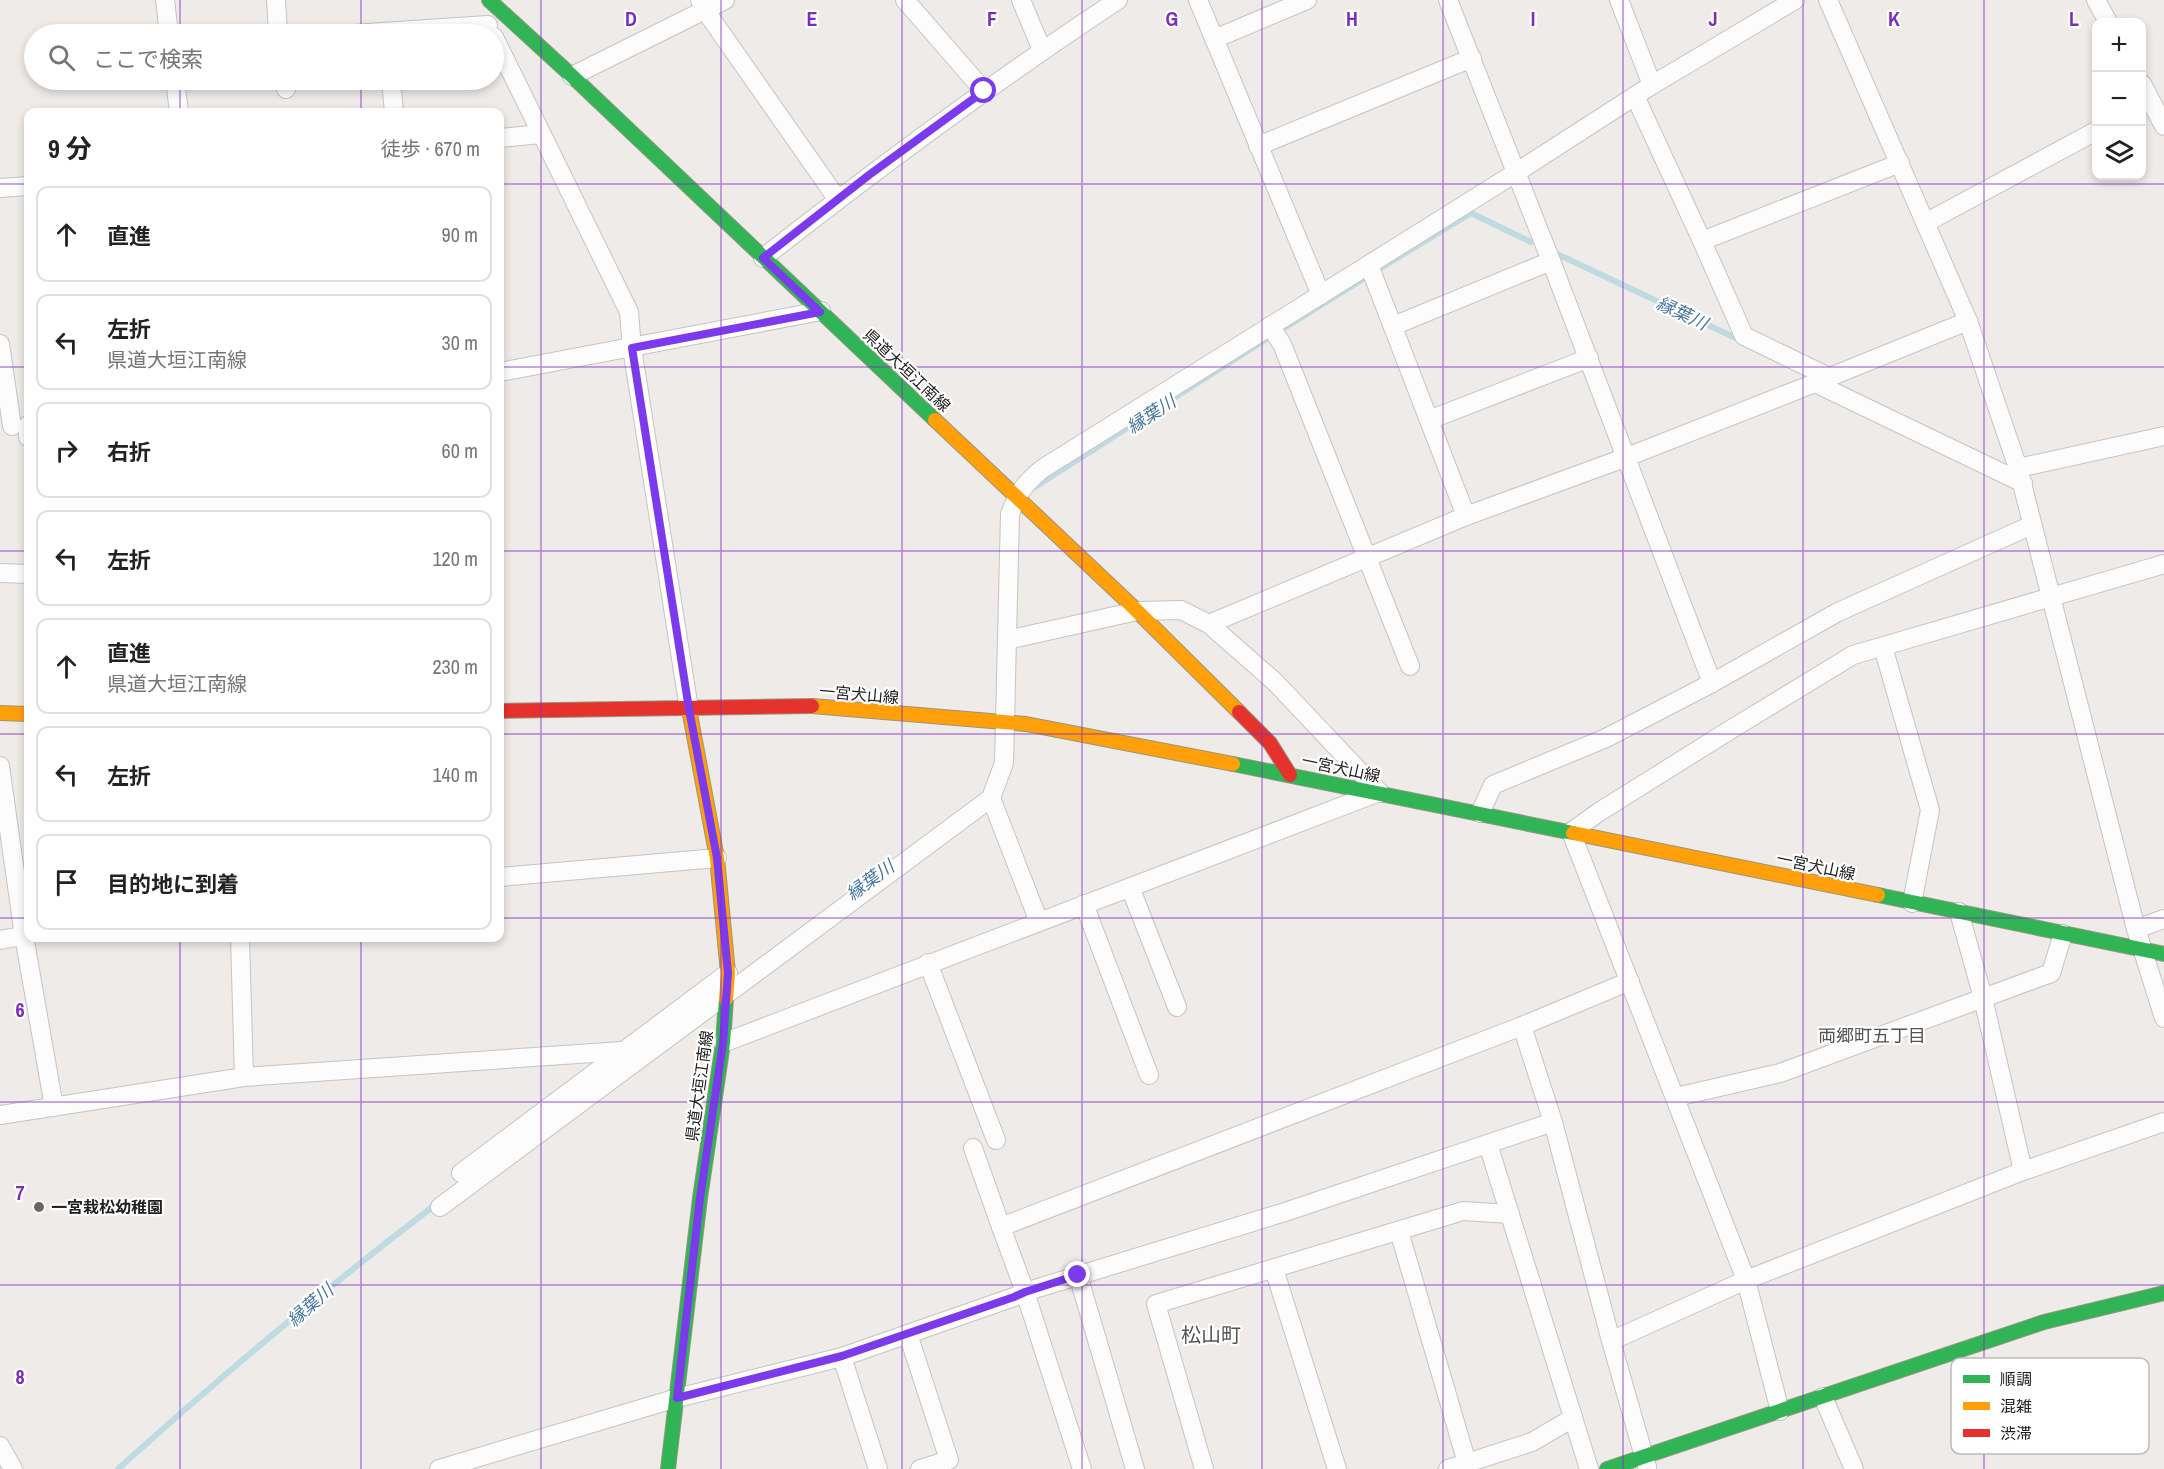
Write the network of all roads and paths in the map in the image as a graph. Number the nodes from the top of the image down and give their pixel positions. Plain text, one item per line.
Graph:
1 (165, 0) edge
2 (276, 0) edge
3 (480, 0) edge
4 (489, 0) edge
5 (725, 0) edge
6 (905, 0) edge
7 (1022, 0) edge
8 (1118, 0) edge
9 (1197, 0) edge
10 (1307, 0) edge
11 (1448, 0) edge
12 (1619, 0) edge
13 (1795, 0) edge
14 (1828, 0) edge
15 (2096, 0) edge
16 (702, 5) edge
17 (2106, 18) edge
18 (168, 24) edge
19 (277, 24) edge
20 (488, 24) edge
21 (1214, 39) junction
22 (1042, 50) junction
23 (1472, 58) junction
24 (504, 59) edge
25 (572, 76) junction
26 (1652, 85) junction
27 (176, 90) edge
28 (392, 90) edge
29 (984, 91) junction
30 (1635, 96) junction
31 (2152, 102) edge
32 (178, 108) edge
33 (394, 108) edge
34 (2164, 126) edge
35 (541, 134) junction
36 (2092, 134) edge
37 (504, 138) edge
38 (1258, 146) junction
39 (1900, 163) junction
40 (1517, 172) junction
41 (24, 186) edge
42 (0, 188) edge
43 (838, 200) junction
44 (1927, 222) junction
45 (1702, 241) junction
46 (763, 258) junction
47 (1551, 261) junction
48 (1369, 265) junction
49 (1321, 295) junction
50 (820, 312) junction
51 (1968, 321) junction
52 (1270, 326) junction
53 (1393, 326) junction
54 (0, 344) edge
55 (632, 348) junction
56 (1589, 358) junction
57 (504, 371) edge
58 (1822, 380) junction
59 (1429, 420) junction
60 (17, 426) edge
61 (2164, 436) edge
62 (1627, 457) junction
63 (2020, 476) junction
64 (1016, 497) junction
65 (1466, 516) junction
66 (2032, 525) junction
67 (1366, 557) junction
68 (2164, 564) edge
69 (0, 573) edge
70 (24, 574) edge
71 (2050, 596) junction
72 (1137, 611) junction
73 (1209, 624) junction
74 (1007, 640) junction
75 (1883, 647) junction
76 (1410, 666) dead end
77 (1712, 683) junction
78 (689, 709) junction
79 (504, 711) edge
80 (0, 713) edge
81 (24, 714) edge
82 (1006, 722) junction
83 (0, 766) edge
84 (1290, 775) junction
85 (1379, 794) junction
86 (992, 798) junction
87 (1480, 813) junction
88 (1571, 832) junction
89 (717, 858) junction
90 (504, 877) edge
91 (1130, 887) junction
92 (1912, 903) junction
93 (1084, 904) junction
94 (1959, 912) junction
95 (2164, 919) edge
96 (24, 922) edge
97 (1039, 922) junction
98 (2136, 929) junction
99 (2063, 934) junction
100 (24, 935) edge
101 (0, 940) edge
102 (27, 942) edge
103 (240, 942) edge
104 (2144, 949) junction
105 (2164, 954) edge
106 (928, 963) junction
107 (728, 973) junction
108 (1630, 981) junction
109 (727, 993) junction
110 (1983, 998) junction
111 (1178, 1007) dead end
112 (2164, 1018) edge
113 (1522, 1026) junction
114 (723, 1043) junction
115 (622, 1062) junction
116 (1149, 1075) dead end
117 (244, 1077) junction
118 (1676, 1096) junction
119 (54, 1107) junction
120 (0, 1115) edge
121 (1553, 1122) junction
122 (2164, 1122) edge
123 (519, 1138) junction
124 (996, 1140) dead end
125 (1488, 1144) junction
126 (973, 1148) dead end
127 (2023, 1171) junction
128 (461, 1173) dead end
129 (440, 1207) dead end
130 (1510, 1214) junction
131 (1002, 1227) junction
132 (1399, 1231) junction
133 (1274, 1269) junction
134 (1078, 1275) junction
135 (1746, 1280) junction
136 (1025, 1292) junction
137 (2164, 1293) edge
138 (908, 1334) junction
139 (1611, 1341) junction
140 (842, 1356) junction
141 (1823, 1397) junction
142 (677, 1398) junction
143 (1780, 1411) junction
144 (1573, 1418) junction
145 (0, 1446) edge
146 (1467, 1463) junction
147 (1646, 1463) edge
148 (13, 1469) edge
149 (439, 1469) edge
150 (668, 1469) edge
151 (878, 1469) edge
152 (920, 1469) edge
153 (1082, 1469) edge
154 (1135, 1469) edge
155 (1204, 1469) edge
156 (1337, 1469) edge
157 (1448, 1469) edge
158 (1589, 1469) edge
159 (1608, 1469) edge
160 (1854, 1469) edge

1 - 18 street
2 - 19 street
3 - 20 street
4 - 25 main road, 県道大垣江南線
5 - 16 street
6 - 29 street
7 - 22 street
8 - 22 street
9 - 21 street
10 - 21 street
11 - 23 street
12 - 26 street
13 - 26 street
14 - 39 street
15 - 17 street
16 - 25 street
16 - 43 street
21 - 38 street
22 - 29 street
23 - 38 street
23 - 40 street
24 - 35 street
25 - 46 main road, 県道大垣江南線
26 - 30 street
27 - 32 street
28 - 33 street
29 - 43 street
30 - 40 street
30 - 45 street
31 - 34 street
35 - 37 street
35 - 55 street
36 - 44 street
38 - 49 street
39 - 44 street
39 - 45 street
40 - 47 street
40 - 48 street
41 - 42 street
43 - 46 street
44 - 51 street
45 - 58 street
46 - 50 main road, 県道大垣江南線
47 - 53 street
47 - 56 street
48 - 49 street
48 - 53 street
49 - 52 street
50 - 55 street
50 - 64 main road, 県道大垣江南線
51 - 58 street
51 - 63 street
52 - 64 street
52 - 67 street
53 - 59 street
54 - 60 street
55 - 57 street
55 - 78 street
56 - 59 street
56 - 62 street
58 - 62 street
58 - 63 street
59 - 65 street
61 - 63 street
62 - 65 street
62 - 77 street
63 - 66 street
64 - 72 main road, 県道大垣江南線
64 - 74 street
65 - 67 street
66 - 71 street
66 - 77 street
67 - 73 street
67 - 76 street
68 - 71 street
69 - 70 street
71 - 75 street
71 - 98 street
72 - 73 street
72 - 74 street
72 - 84 main road, 県道大垣江南線
73 - 85 street
74 - 82 street
75 - 88 street
75 - 92 street
77 - 87 street
78 - 79 main road, 一宮犬山線
78 - 82 main road, 一宮犬山線
78 - 89 main road, 県道大垣江南線
80 - 81 main road
82 - 84 main road, 一宮犬山線
82 - 86 street
83 - 96 street
84 - 85 main road, 一宮犬山線
85 - 87 main road, 一宮犬山線
85 - 91 street
86 - 97 street
86 - 109 street
87 - 88 main road, 一宮犬山線
88 - 92 main road, 一宮犬山線
88 - 108 street
89 - 90 street
89 - 107 main road, 県道大垣江南線
91 - 93 street
91 - 111 street
92 - 94 main road, 一宮犬山線
93 - 97 street
93 - 116 street
94 - 99 main road, 一宮犬山線
94 - 110 street
95 - 98 street
97 - 106 street
98 - 104 street
99 - 104 main road, 一宮犬山線
99 - 110 street
100 - 101 street
102 - 119 street
103 - 117 street
104 - 105 main road, 一宮犬山線
104 - 112 street
106 - 114 street
106 - 124 street
107 - 109 main road, 県道大垣江南線
107 - 115 street
108 - 113 street
108 - 118 street
109 - 114 main road, 県道大垣江南線
109 - 115 street
110 - 118 street
110 - 127 street
113 - 121 street
113 - 131 street
114 - 142 main road, 県道大垣江南線
115 - 117 street
115 - 123 street
117 - 119 street
118 - 135 street
119 - 120 street
121 - 125 street
121 - 139 street
122 - 127 street
123 - 128 street
123 - 129 street
125 - 130 street
125 - 134 street
126 - 131 street
127 - 135 street
130 - 132 street
130 - 144 street
131 - 136 street
132 - 133 street
132 - 146 street
133 - 155 street
133 - 156 street
134 - 136 street
134 - 154 street
135 - 139 street
135 - 143 street
136 - 138 street
136 - 153 street
137 - 141 main road
138 - 140 street
138 - 152 street
139 - 147 street
140 - 142 street
140 - 151 street
141 - 143 main road
141 - 160 street
142 - 149 street
142 - 150 main road, 県道大垣江南線
143 - 147 main road
144 - 146 street
144 - 158 street
145 - 148 street
146 - 157 street
147 - 159 main road

